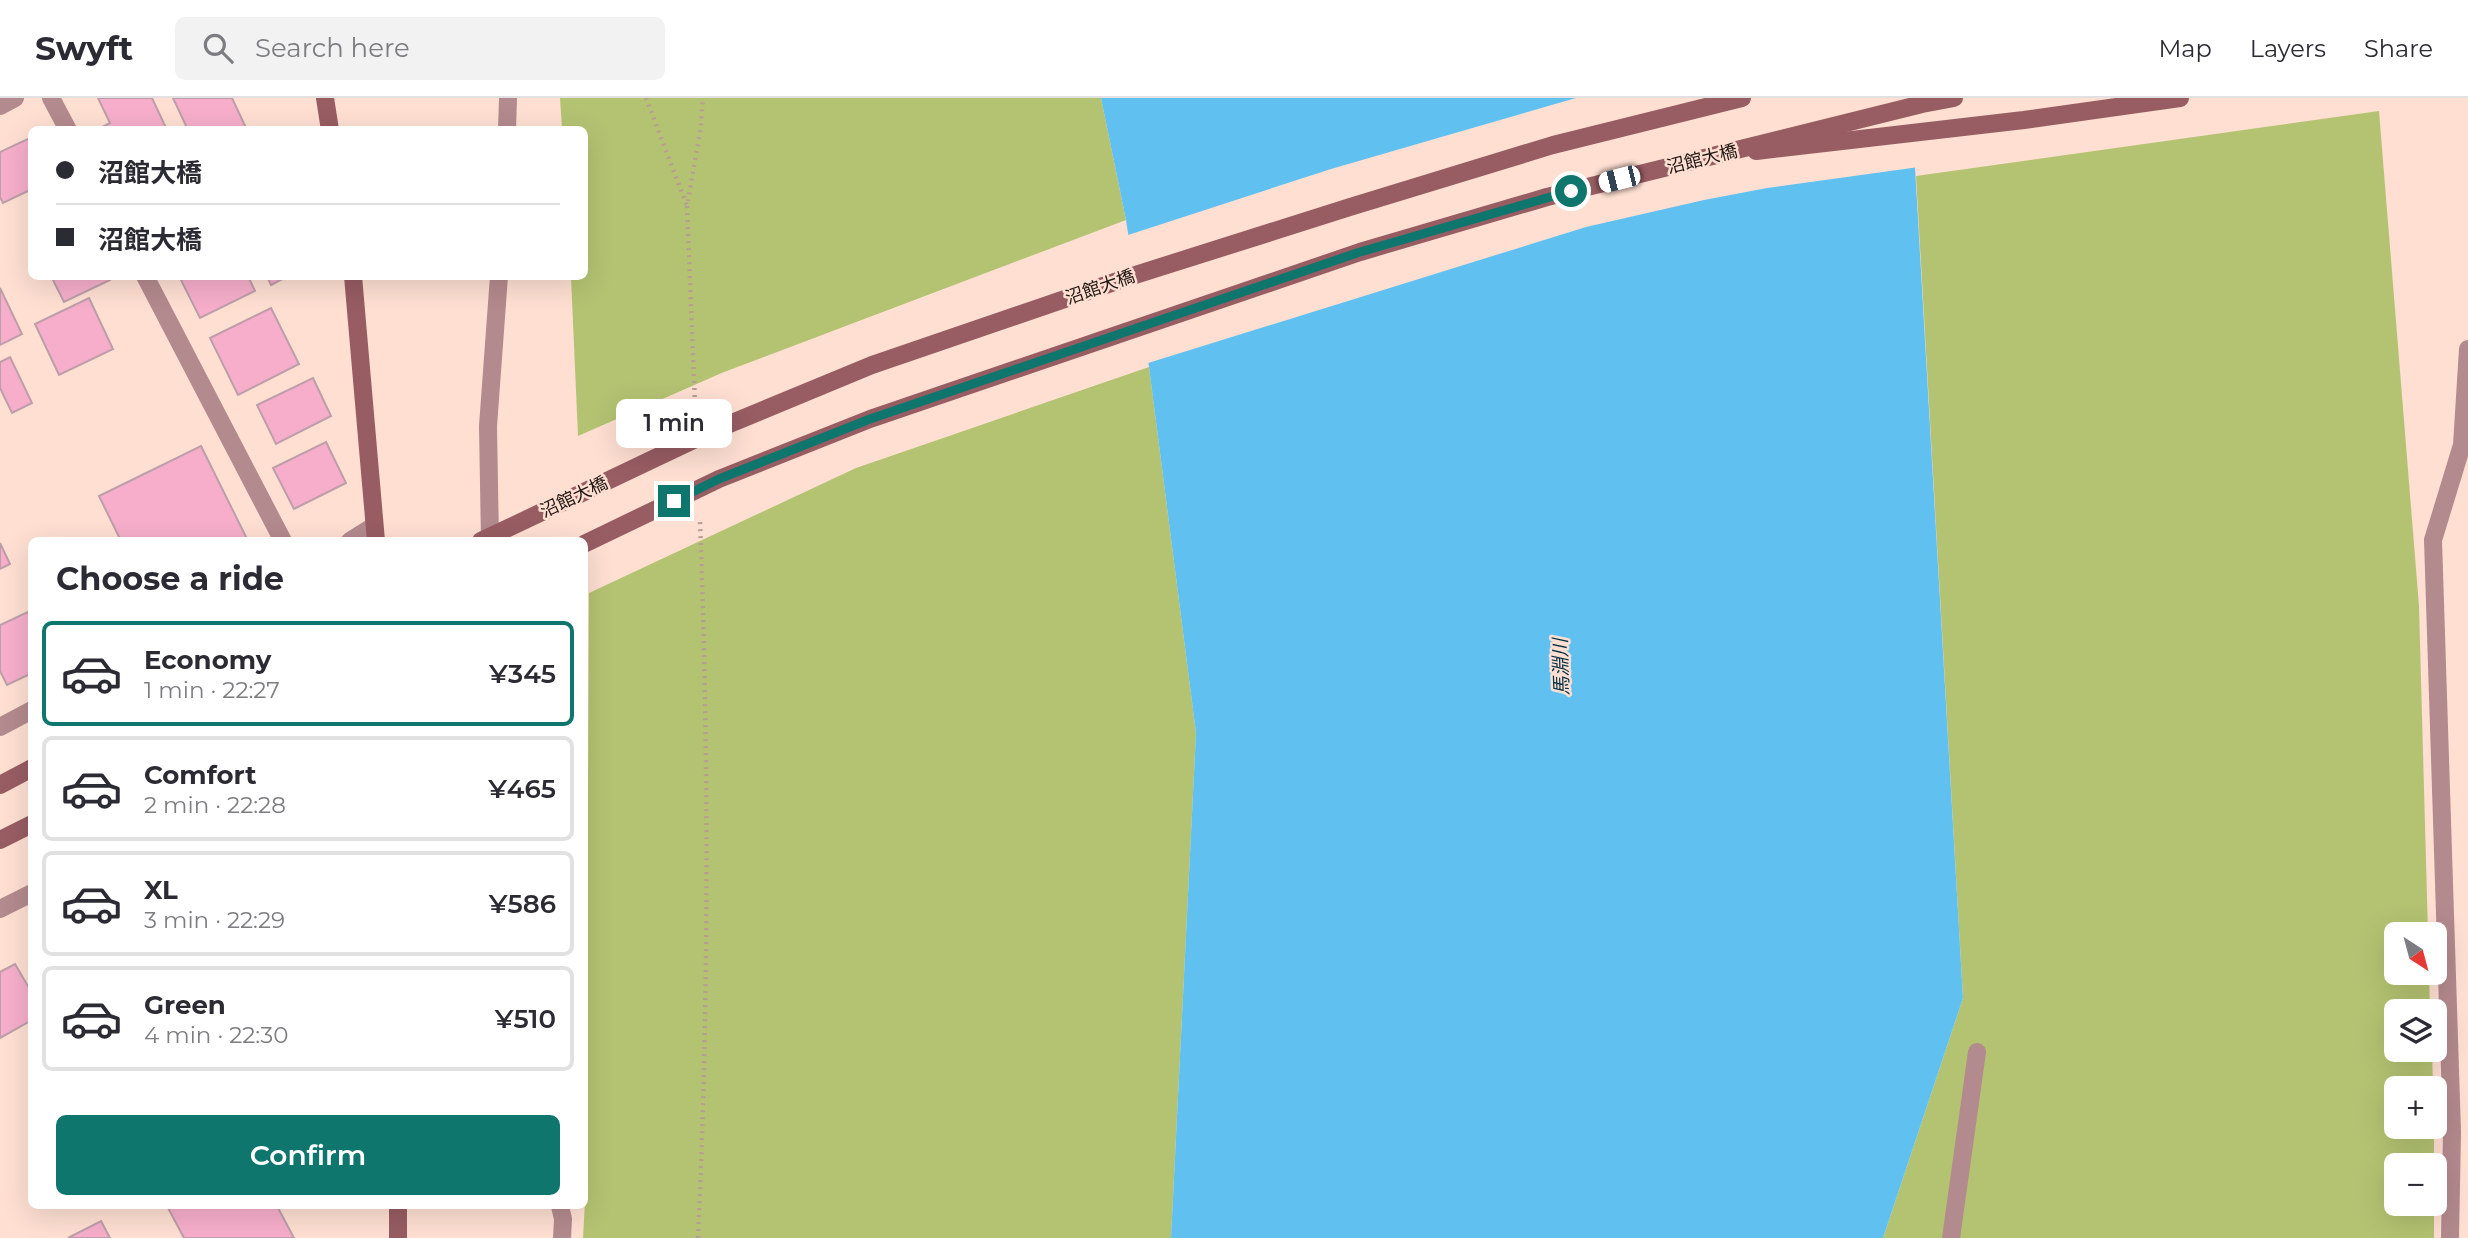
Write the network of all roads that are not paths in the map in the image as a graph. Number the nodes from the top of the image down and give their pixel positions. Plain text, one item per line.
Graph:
1 (15, 98) edge
2 (51, 98) edge
3 (326, 98) edge
4 (508, 98) edge
5 (1742, 98) edge
6 (1954, 98) edge
7 (2180, 98) edge
8 (0, 106) edge
9 (66, 126) edge
10 (330, 126) edge
11 (507, 126) edge
12 (1716, 156) junction
13 (147, 280) edge
14 (354, 280) edge
15 (499, 280) edge
16 (2468, 349) edge
17 (375, 533) edge
18 (281, 537) edge
19 (489, 537) edge
20 (490, 537) edge
21 (588, 542) edge
22 (28, 712) edge
23 (0, 727) edge
24 (28, 770) edge
25 (0, 785) edge
26 (28, 826) edge
27 (0, 841) edge
28 (28, 894) edge
29 (0, 909) edge
30 (1977, 1052) dead end
31 (398, 1209) edge
32 (561, 1209) edge
33 (398, 1238) edge
34 (562, 1238) edge
35 (1951, 1238) edge
36 (2451, 1238) edge

1 - 8 street
2 - 9 street
3 - 10 street
4 - 11 street
5 - 19 street, 沼館大橋, bridge
6 - 12 street, 沼館大橋, bridge
7 - 12 street, bridge
12 - 21 street, 沼館大橋, bridge
13 - 18 street
14 - 17 street
15 - 20 street
16 - 36 street
22 - 23 street
24 - 25 street
26 - 27 street
28 - 29 street
30 - 35 street
31 - 33 street
32 - 34 street

